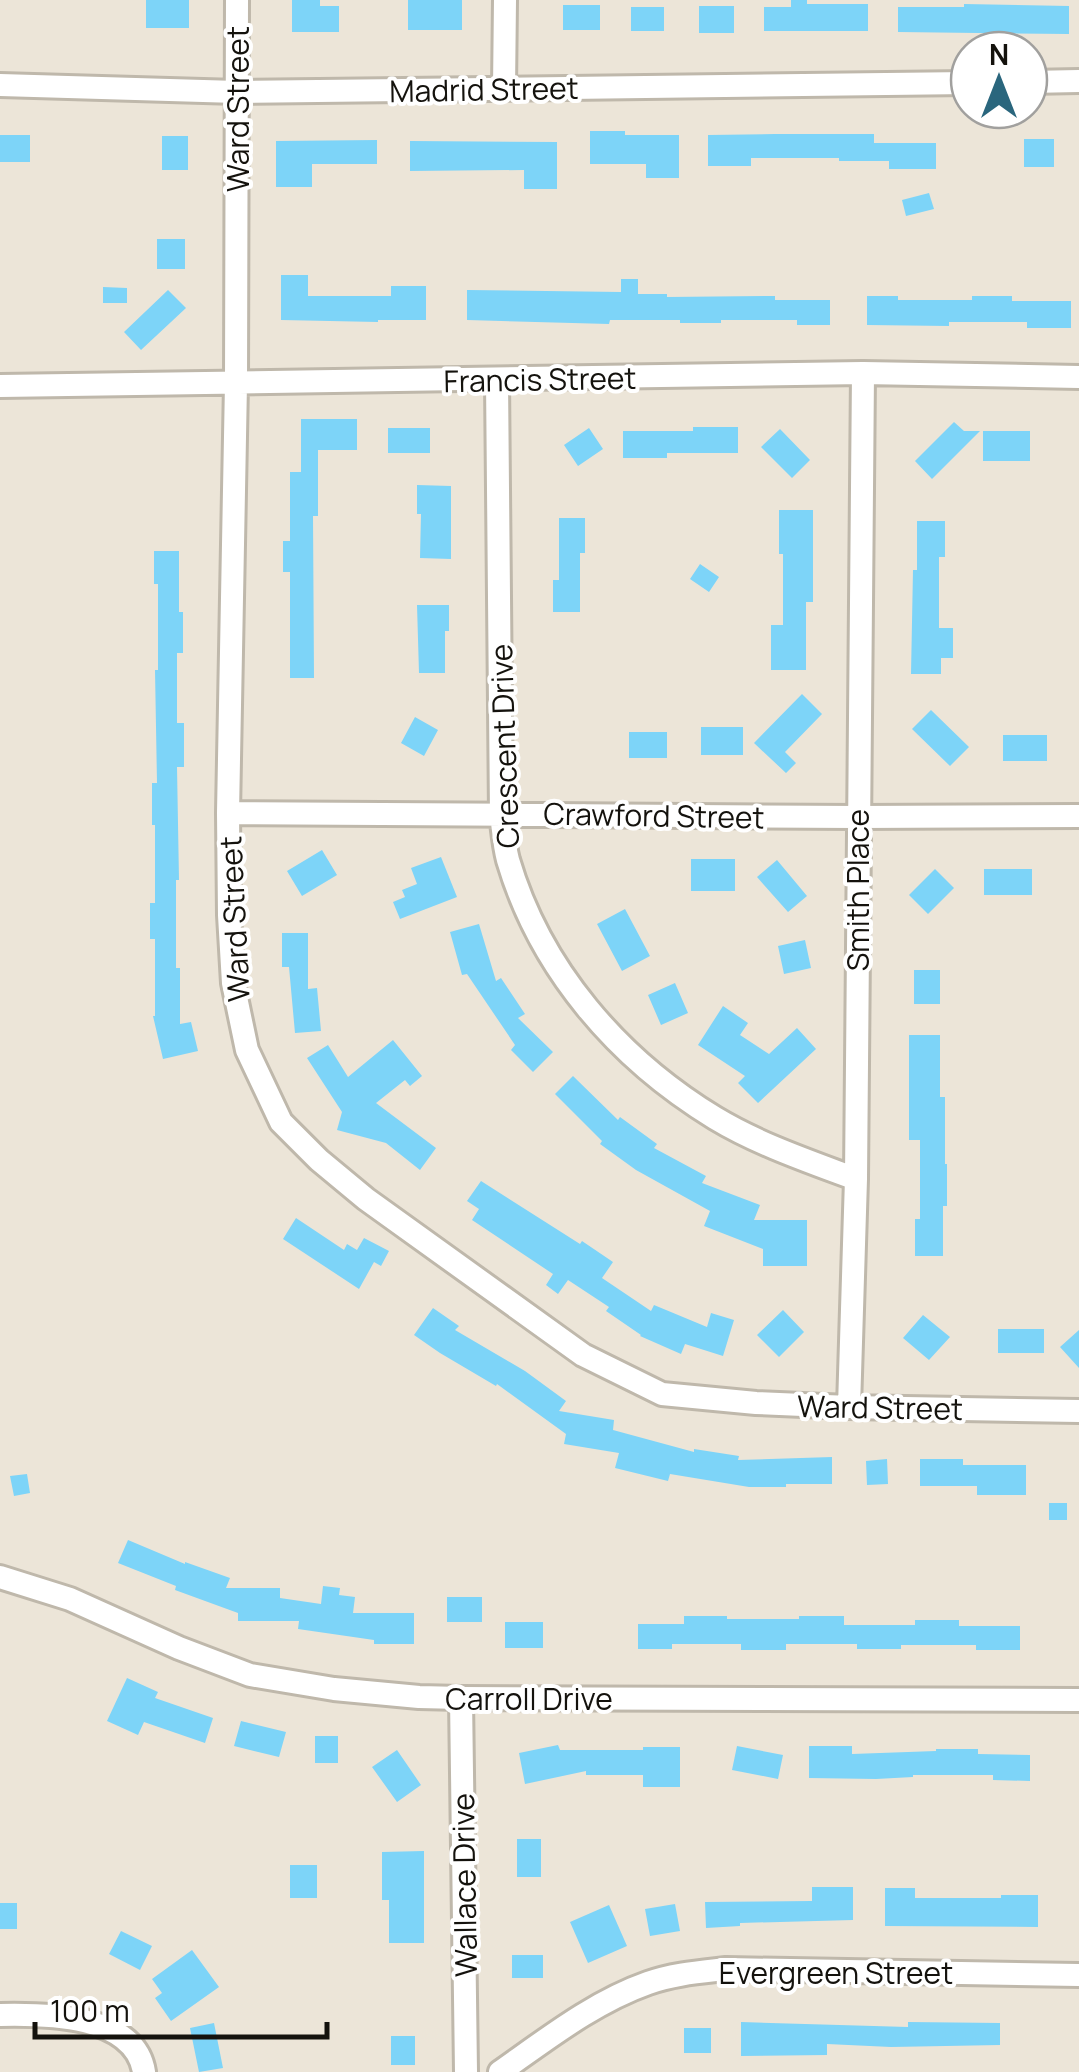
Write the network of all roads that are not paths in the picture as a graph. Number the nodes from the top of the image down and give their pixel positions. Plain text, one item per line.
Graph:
1 (236, 0) edge
2 (504, 0) edge
3 (1079, 81) edge
4 (949, 82) edge
5 (1049, 82) edge
6 (0, 85) edge
7 (504, 89) junction
8 (237, 92) junction
9 (863, 374) junction
10 (1079, 377) edge
11 (497, 380) junction
12 (236, 383) junction
13 (0, 386) edge
14 (228, 813) junction
15 (501, 814) junction
16 (1079, 816) edge
17 (858, 817) junction
18 (856, 1179) junction
19 (849, 1407) junction
20 (1079, 1411) edge
21 (0, 1577) edge
22 (462, 1698) junction
23 (1079, 1700) edge
24 (1079, 1976) edge
25 (0, 2015) edge
26 (144, 2072) edge
27 (466, 2072) edge
28 (500, 2072) edge

1 - 8 street, Ward Street
2 - 7 street
3 - 5 street
4 - 7 street, Madrid Street
6 - 8 street, Madrid Street
7 - 8 street, Madrid Street
8 - 12 street, Ward Street
9 - 10 street, Francis Street
9 - 11 street, Francis Street
9 - 17 street, Smith Place
11 - 12 street, Francis Street
11 - 15 street, Crescent Drive
12 - 13 street, Francis Street
12 - 14 street, Ward Street
14 - 15 street, Crawford Street
14 - 19 street, Ward Street
15 - 17 street, Crawford Street
15 - 18 street, Crescent Drive
16 - 17 street, Crawford Street
17 - 18 street, Smith Place
18 - 19 street, Smith Place
19 - 20 street, Ward Street
21 - 22 street, Carroll Drive
22 - 23 street, Carroll Drive
22 - 27 street, Wallace Drive
24 - 28 street, Evergreen Street
25 - 26 street

